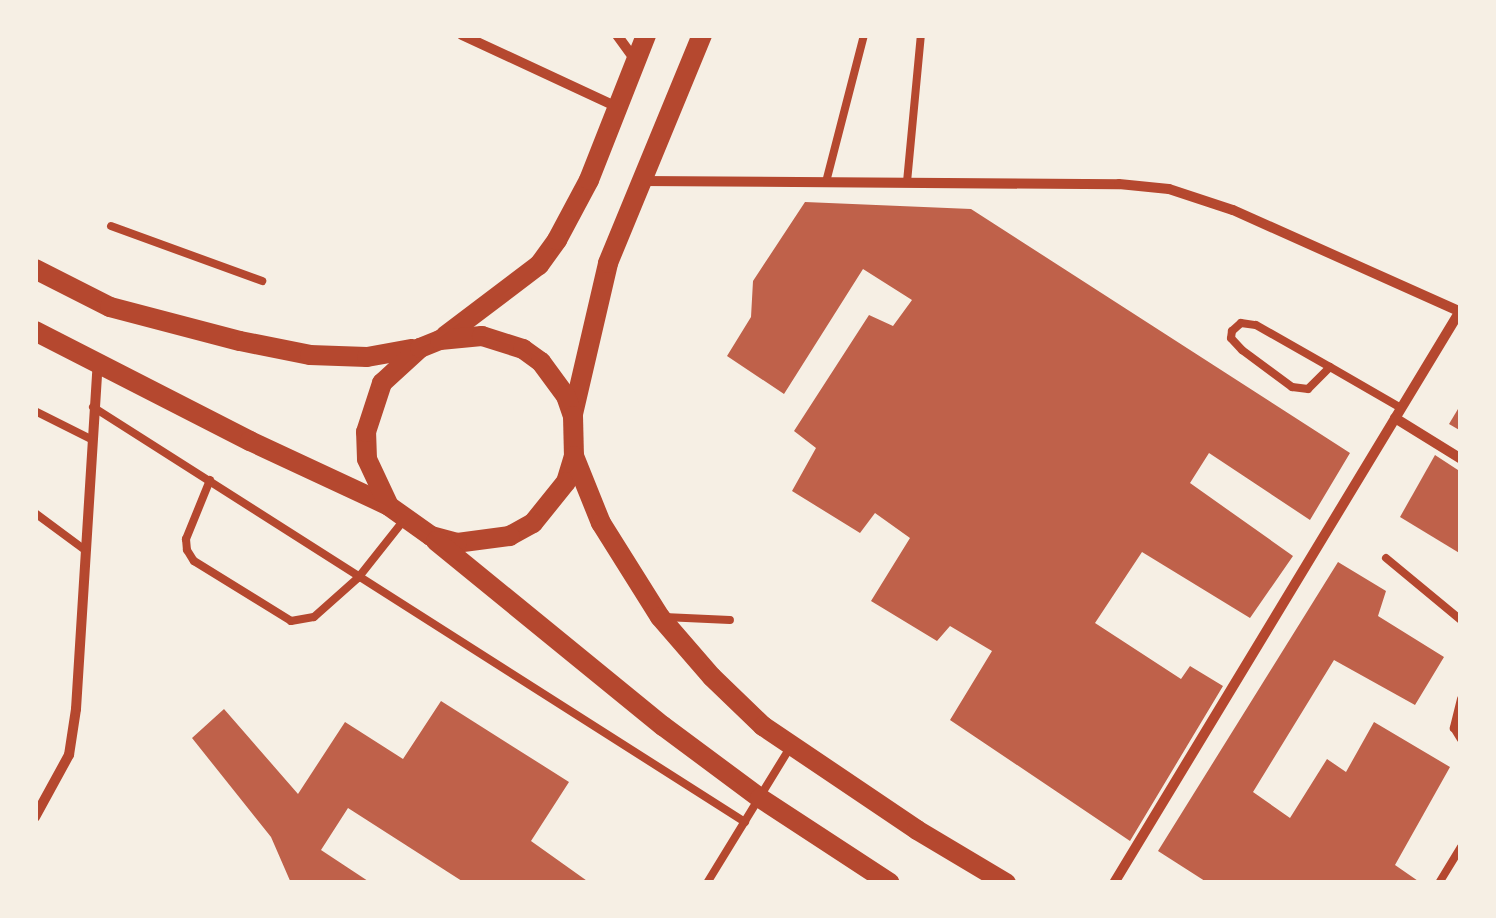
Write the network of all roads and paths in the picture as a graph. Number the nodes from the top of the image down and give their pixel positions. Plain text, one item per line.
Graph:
1 (462, 35) edge
2 (617, 35) edge
3 (646, 35) edge
4 (702, 35) edge
5 (864, 35) edge
6 (922, 35) edge
7 (636, 60) junction
8 (617, 107) junction
9 (641, 181) junction
10 (826, 182) junction
11 (906, 182) junction
12 (111, 226) dead end
13 (35, 270) edge
14 (262, 281) dead end
15 (1460, 311) edge
16 (35, 331) edge
17 (430, 344) junction
18 (98, 364) junction
19 (1330, 367) junction
20 (93, 407) junction
21 (35, 412) edge
22 (1398, 413) junction
23 (573, 416) junction
24 (91, 440) junction
25 (574, 456) junction
26 (1461, 459) edge
27 (210, 480) junction
28 (35, 513) edge
29 (397, 513) junction
30 (430, 536) junction
31 (85, 550) junction
32 (1386, 558) dead end
33 (358, 578) junction
34 (660, 617) junction
35 (730, 620) dead end
36 (1461, 620) edge
37 (1461, 699) edge
38 (1461, 739) edge
39 (792, 744) junction
40 (760, 798) junction
41 (35, 817) edge
42 (745, 822) junction
43 (1461, 847) edge
44 (707, 883) edge
45 (890, 883) edge
46 (1006, 883) edge
47 (1114, 883) edge
48 (1439, 883) edge

1 - 8 street
2 - 7 street
3 - 7 main road
4 - 9 main road
5 - 10 lane
6 - 11 lane
7 - 8 main road
8 - 17 main road
9 - 10 street
9 - 23 main road
10 - 11 street
11 - 15 street
12 - 14 lane
13 - 17 main road
15 - 22 street
16 - 18 main road
17 - 23 main road
17 - 29 main road
18 - 20 street
18 - 29 main road
19 - 19 lane
19 - 22 lane
20 - 24 street
20 - 27 lane
21 - 24 lane
22 - 26 street
22 - 47 street
23 - 25 main road
24 - 31 street
25 - 30 main road
25 - 34 main road
27 - 33 lane
27 - 33 lane
28 - 31 lane
29 - 30 main road
29 - 33 lane
30 - 40 main road
31 - 41 street
32 - 36 lane
33 - 42 lane
34 - 35 lane
34 - 39 main road
37 - 38 lane
39 - 40 lane
39 - 46 main road
40 - 42 lane
40 - 45 main road
42 - 44 lane
43 - 48 lane

